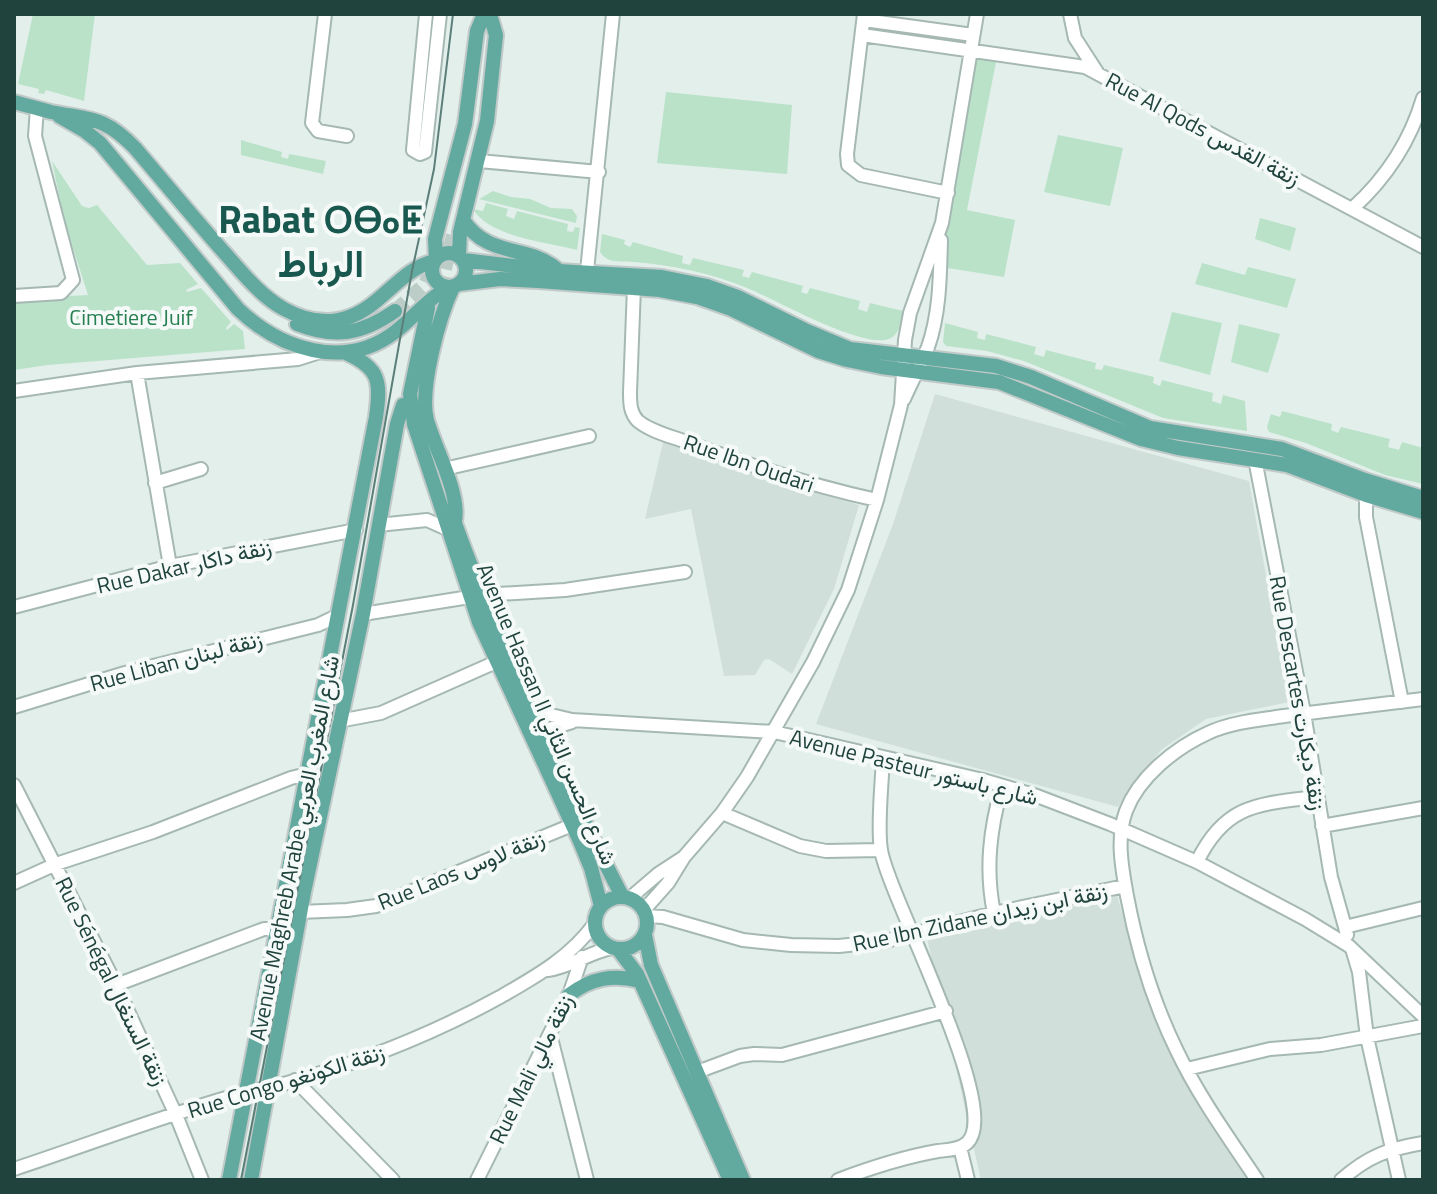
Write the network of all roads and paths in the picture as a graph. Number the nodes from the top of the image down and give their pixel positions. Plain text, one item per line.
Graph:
1 (325, 14) edge
2 (426, 14) edge
3 (440, 14) edge
4 (613, 14) edge
5 (977, 14) edge
6 (1070, 14) edge
7 (487, 16) edge
8 (864, 17) edge
9 (862, 35) junction
10 (973, 35) junction
11 (970, 49) junction
12 (1099, 75) junction
13 (1423, 98) edge
14 (14, 102) edge
15 (44, 110) junction
16 (347, 136) dead end
17 (479, 161) junction
18 (599, 172) junction
19 (948, 193) junction
20 (592, 198) dead end
21 (1353, 208) junction
22 (463, 220) junction
23 (942, 223) junction
24 (202, 227) junction
25 (449, 234) tunnel mouth
26 (1423, 247) edge
27 (461, 258) junction
28 (435, 260) junction
29 (558, 271) junction
30 (584, 278) junction
31 (448, 285) junction
32 (634, 287) junction
33 (14, 296) edge
34 (428, 308) junction
35 (395, 311) tunnel mouth
36 (320, 352) junction
37 (346, 353) junction
38 (911, 364) junction
39 (137, 373) junction
40 (14, 391) edge
41 (403, 405) junction
42 (589, 436) dead end
43 (1255, 459) junction
44 (201, 469) dead end
45 (444, 469) junction
46 (155, 483) junction
47 (1366, 495) junction
48 (1423, 498) edge
49 (877, 500) junction
50 (1423, 512) edge
51 (378, 525) junction
52 (449, 525) junction
53 (356, 530) junction
54 (170, 566) junction
55 (685, 572) dead end
56 (475, 596) junction
57 (14, 607) edge
58 (363, 614) junction
59 (337, 616) junction
60 (496, 662) junction
61 (1423, 699) edge
62 (1402, 702) junction
63 (530, 704) junction
64 (14, 707) edge
65 (1304, 713) junction
66 (579, 720) junction
67 (339, 721) junction
68 (543, 731) junction
69 (774, 732) junction
70 (883, 758) junction
71 (308, 779) junction
72 (14, 785) edge
73 (1002, 786) junction
74 (1317, 797) junction
75 (1423, 808) edge
76 (722, 813) junction
77 (572, 825) junction
78 (1322, 826) junction
79 (1122, 828) junction
80 (881, 850) junction
81 (684, 857) junction
82 (1197, 862) junction
83 (56, 864) junction
84 (14, 883) edge
85 (1125, 886) junction
86 (626, 897) junction
87 (601, 906) junction
88 (1423, 908) edge
89 (300, 912) junction
90 (646, 913) junction
91 (994, 913) junction
92 (595, 923) junction
93 (1345, 927) junction
94 (277, 934) junction
95 (913, 934) junction
96 (645, 935) junction
97 (1349, 946) junction
98 (615, 948) junction
99 (582, 957) junction
100 (548, 970) junction
101 (640, 981) junction
102 (116, 985) junction
103 (569, 995) junction
104 (946, 1011) junction
105 (1423, 1016) edge
106 (1423, 1026) edge
107 (550, 1034) junction
108 (1367, 1037) junction
109 (1187, 1069) junction
110 (697, 1072) junction
111 (295, 1080) junction
112 (270, 1087) junction
113 (246, 1093) junction
114 (176, 1115) junction
115 (965, 1143) junction
116 (1423, 1143) edge
117 (1391, 1148) junction
118 (14, 1169) edge
119 (202, 1180) edge
120 (229, 1180) edge
121 (251, 1180) edge
122 (393, 1180) edge
123 (477, 1180) edge
124 (587, 1180) edge
125 (730, 1180) edge
126 (743, 1180) edge
127 (838, 1180) edge
128 (968, 1180) edge
129 (1257, 1180) edge
130 (1341, 1180) edge
131 (1399, 1180) edge

1 - 16 street
2 - 3 street
4 - 18 street
5 - 10 street
6 - 12 street
7 - 17 main road
7 - 25 main road
7 - 28 main road
8 - 9 street
8 - 10 street
9 - 11 street, Rue Al Qods زنقة القدس
9 - 19 street
10 - 11 street
11 - 12 street, Rue Al Qods زنقة القدس
11 - 19 street
12 - 21 street, Rue Al Qods زنقة القدس
13 - 21 street
14 - 15 main road
15 - 24 main road
15 - 33 street
15 - 36 main road
17 - 18 street
17 - 22 main road
18 - 30 street
19 - 23 street
20 - 30 street
21 - 26 street, Rue Al Qods زنقة القدس
22 - 27 main road
22 - 29 main road
23 - 38 street
23 - 38 street
24 - 28 main road
24 - 35 main road
27 - 28 main road
27 - 29 main road
27 - 31 main road
28 - 31 main road
29 - 30 main road
30 - 31 main road
30 - 32 main road
30 - 38 main road
31 - 34 main road
31 - 45 main road
32 - 38 main road
32 - 49 street, Rue Ibn Oudari
34 - 37 main road
34 - 41 main road, Avenue Maghreb Arabe شارع المغرب العربي
34 - 52 main road, Avenue Hassan II شارع الحسن الثاني
36 - 37 main road
36 - 39 street
37 - 53 main road, Avenue Maghreb Arabe شارع المغرب العربي
38 - 43 main road
38 - 48 main road
38 - 49 street
39 - 40 street
39 - 46 street
41 - 51 main road, Avenue Maghreb Arabe شارع المغرب العربي
41 - 52 main road
42 - 45 street
43 - 47 main road
43 - 65 street, Rue Descartes زنقة ديكارت
44 - 46 street
45 - 52 main road
46 - 54 street
47 - 50 main road
47 - 62 street
49 - 69 street
51 - 52 street
51 - 53 main road
51 - 58 main road, Avenue Maghreb Arabe شارع المغرب العربي
52 - 56 main road, Avenue Hassan II شارع الحسن الثاني
53 - 54 street, Rue Dakar زنقة داكار
53 - 59 main road, Avenue Maghreb Arabe شارع المغرب العربي
54 - 57 street, Rue Dakar زنقة داكار
55 - 56 street
56 - 58 street
56 - 60 main road, Avenue Hassan II شارع الحسن الثاني
56 - 63 main road, Avenue Hassan II شارع الحسن الثاني
58 - 67 main road, Avenue Maghreb Arabe شارع المغرب العربي
59 - 64 street, Rue Liban زنقة لبنان
59 - 71 main road, Avenue Maghreb Arabe شارع المغرب العربي
60 - 67 street
60 - 77 main road, Avenue Hassan II شارع الحسن الثاني
61 - 62 street
62 - 65 street
63 - 66 street
63 - 68 main road, Avenue Hassan II شارع الحسن الثاني
65 - 74 street, Rue Descartes زنقة ديكارت
65 - 79 street
66 - 68 street
66 - 69 street, Avenue Pasteur شارع باستور
67 - 89 main road, Avenue Maghreb Arabe شارع المغرب العربي
68 - 86 main road, Avenue Hassan II شارع الحسن الثاني
69 - 70 street, Avenue Pasteur شارع باستور
69 - 76 street
70 - 73 street, Avenue Pasteur شارع باستور
70 - 80 street
71 - 83 street
71 - 94 main road, Avenue Maghreb Arabe شارع المغرب العربي
72 - 83 street, Rue Sénégal زنقة السنغال
73 - 79 street, Avenue Pasteur شارع باستور
73 - 91 street
74 - 78 street, Rue Descartes زنقة ديكارت
74 - 82 street
75 - 78 street
76 - 80 street
76 - 81 street
77 - 87 main road, Avenue Hassan II شارع الحسن الثاني
77 - 89 street, Rue Laos زنقة لاوس
78 - 93 street, Rue Descartes زنقة ديكارت
79 - 82 street, Avenue Pasteur شارع باستور
79 - 85 street
80 - 95 street
81 - 86 street
81 - 90 street
82 - 97 street, Avenue Pasteur شارع باستور
83 - 84 street
83 - 102 street, Rue Sénégal زنقة السنغال
85 - 91 street, Rue Ibn Zidane زنقة ابن زيدان
85 - 109 street
86 - 87 main road
86 - 90 main road
87 - 92 main road
88 - 93 street
89 - 112 main road, Avenue Maghreb Arabe شارع المغرب العربي
90 - 95 street, Rue Ibn Zidane زنقة ابن زيدان
90 - 96 main road
91 - 95 street, Rue Ibn Zidane زنقة ابن زيدان
92 - 98 main road
92 - 100 street, Rue Congo زنقة الكونغو
93 - 97 street, Rue Descartes زنقة ديكارت
94 - 102 street
94 - 113 main road, Avenue Maghreb Arabe شارع المغرب العربي
95 - 104 street
96 - 98 main road
96 - 110 main road
97 - 105 street, Avenue Pasteur شارع باستور
97 - 108 street, Rue Descartes زنقة ديكارت
98 - 99 street, Rue Congo زنقة الكونغو
98 - 101 main road
99 - 100 street, Rue Congo زنقة الكونغو
99 - 103 street, Rue Mali زنقة مالي
100 - 111 street, Rue Congo زنقة الكونغو
101 - 103 main road
101 - 125 main road
102 - 114 street, Rue Sénégal زنقة السنغال
103 - 107 street, Rue Mali زنقة مالي
104 - 110 street
104 - 115 street
106 - 108 street
107 - 123 street, Rue Mali زنقة مالي
107 - 124 street
108 - 109 street
108 - 117 street, Rue Descartes زنقة ديكارت
109 - 129 street
110 - 126 main road
111 - 112 street, Rue Congo زنقة الكونغو
111 - 122 street
112 - 113 street, Rue Congo زنقة الكونغو
112 - 121 main road, Avenue Maghreb Arabe شارع المغرب العربي
113 - 114 street, Rue Congo زنقة الكونغو
113 - 120 main road, Avenue Maghreb Arabe شارع المغرب العربي
114 - 118 street, Rue Congo زنقة الكونغو
114 - 119 street, Rue Sénégal زنقة السنغال
115 - 127 street
115 - 128 street
116 - 117 street
117 - 130 street
117 - 131 street, Rue Descartes زنقة ديكارت

